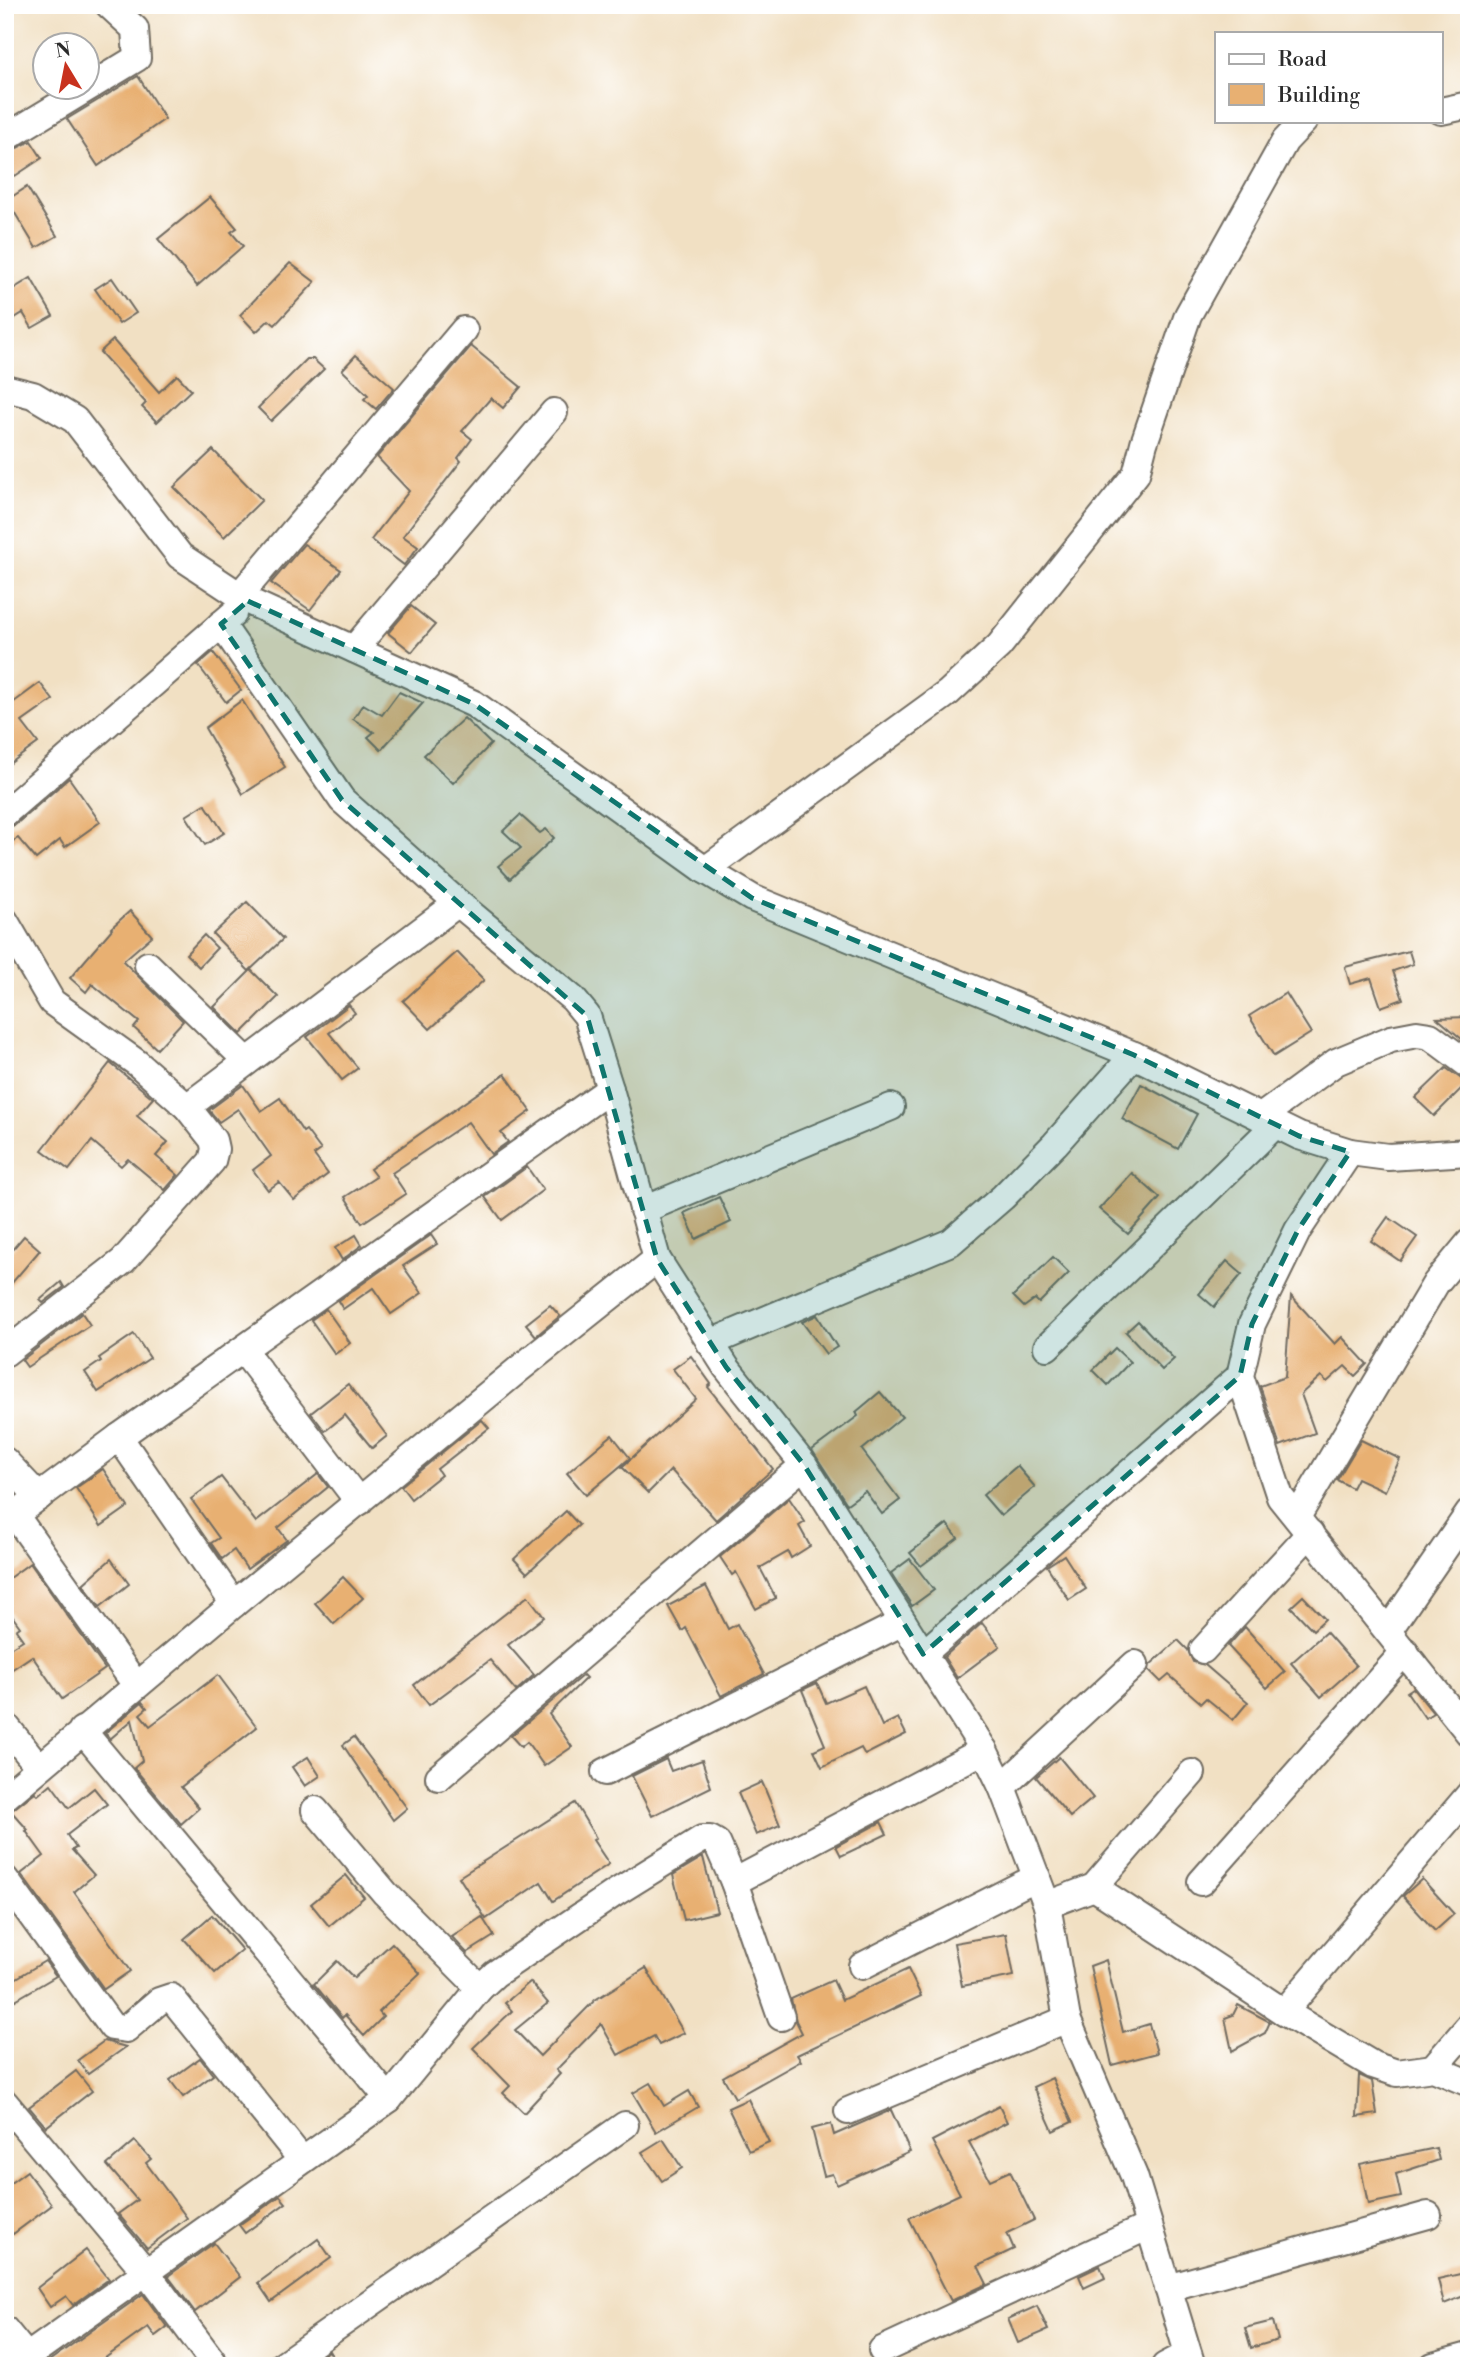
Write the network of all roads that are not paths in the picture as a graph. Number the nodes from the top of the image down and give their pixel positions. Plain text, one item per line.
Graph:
1 (110, 5) edge
2 (1469, 105) edge
3 (1442, 111) edge
4 (1303, 122) edge
5 (5, 138) edge
6 (464, 330) dead end
7 (5, 388) edge
8 (554, 412) dead end
9 (244, 598) junction
10 (221, 624) junction
11 (354, 649) junction
12 (5, 813) edge
13 (705, 870) junction
14 (457, 903) junction
15 (5, 921) edge
16 (148, 965) dead end
17 (1133, 1055) junction
18 (247, 1061) junction
19 (1469, 1065) edge
20 (610, 1089) junction
21 (187, 1107) junction
22 (891, 1107) dead end
23 (1268, 1121) junction
24 (1350, 1152) junction
25 (1469, 1152) edge
26 (643, 1210) junction
27 (1469, 1243) edge
28 (657, 1259) junction
29 (710, 1343) junction
30 (1047, 1347) dead end
31 (243, 1350) junction
32 (5, 1353) edge
33 (1240, 1376) junction
34 (119, 1437) junction
35 (5, 1461) edge
36 (804, 1465) junction
37 (39, 1497) junction
38 (359, 1502) junction
39 (1469, 1513) edge
40 (10, 1519) edge
41 (1303, 1525) junction
42 (234, 1604) junction
43 (903, 1622) junction
44 (1388, 1631) junction
45 (1203, 1650) dead end
46 (1405, 1651) junction
47 (923, 1654) junction
48 (1135, 1664) dead end
49 (136, 1685) junction
50 (5, 1725) edge
51 (82, 1730) junction
52 (1469, 1733) edge
53 (984, 1751) junction
54 (39, 1768) junction
55 (605, 1772) dead end
56 (1192, 1773) dead end
57 (439, 1777) dead end
58 (1002, 1787) junction
59 (1469, 1795) edge
60 (5, 1797) edge
61 (315, 1810) dead end
62 (1037, 1877) junction
63 (5, 1879) edge
64 (734, 1882) junction
65 (1201, 1882) dead end
66 (1094, 1887) junction
67 (1047, 1905) junction
68 (862, 1966) dead end
69 (480, 1988) junction
70 (1284, 2012) junction
71 (780, 2017) dead end
72 (1067, 2019) junction
73 (1469, 2026) edge
74 (1433, 2068) junction
75 (1469, 2083) edge
76 (389, 2099) junction
77 (5, 2103) edge
78 (848, 2111) dead end
79 (625, 2126) dead end
80 (302, 2160) junction
81 (1428, 2215) dead end
82 (1149, 2226) junction
83 (146, 2272) junction
84 (1168, 2288) junction
85 (5, 2330) edge
86 (882, 2350) dead end
87 (1469, 2356) edge
88 (1190, 2360) edge
89 (21, 2361) edge
90 (216, 2366) edge
91 (281, 2366) edge
92 (1165, 2366) edge
93 (1433, 2366) edge

1 - 5 street
2 - 3 street
4 - 13 street
6 - 9 street
7 - 9 street
8 - 11 street
9 - 10 street
9 - 11 street
10 - 12 street
10 - 14 street
11 - 13 street
13 - 17 street
14 - 18 street
14 - 20 street
15 - 21 street
16 - 18 street
17 - 23 street
17 - 29 street
18 - 21 street
19 - 23 street
20 - 26 street
20 - 31 street
21 - 32 street
22 - 26 street
23 - 24 street
23 - 30 street
24 - 25 street
24 - 33 street
26 - 28 street
27 - 41 street
28 - 29 street
28 - 38 street
29 - 36 street
31 - 34 street
31 - 38 street
33 - 41 street
33 - 47 street
34 - 37 street
34 - 42 street
35 - 37 street
36 - 43 street
36 - 57 street
37 - 40 street
38 - 42 street
39 - 44 street
40 - 49 street
41 - 44 street
41 - 45 street
42 - 49 street
43 - 47 street
43 - 55 street
44 - 46 street
46 - 52 street
46 - 65 street
47 - 53 street
48 - 58 street
49 - 51 street
50 - 54 street
51 - 54 street
51 - 76 street
53 - 58 street
53 - 64 street
54 - 60 street
56 - 66 street
58 - 62 street
59 - 70 street
61 - 69 street
62 - 67 street
62 - 68 street
63 - 80 street
64 - 69 street
64 - 71 street
66 - 67 street
66 - 70 street
67 - 72 street
69 - 76 street
70 - 74 street
72 - 78 street
72 - 82 street
73 - 74 street
74 - 75 street
76 - 80 street
77 - 83 street
79 - 91 street
80 - 83 street
81 - 84 street
82 - 84 street
82 - 86 street
83 - 89 street
83 - 90 street
84 - 88 street
85 - 89 street
87 - 93 street
88 - 92 street

